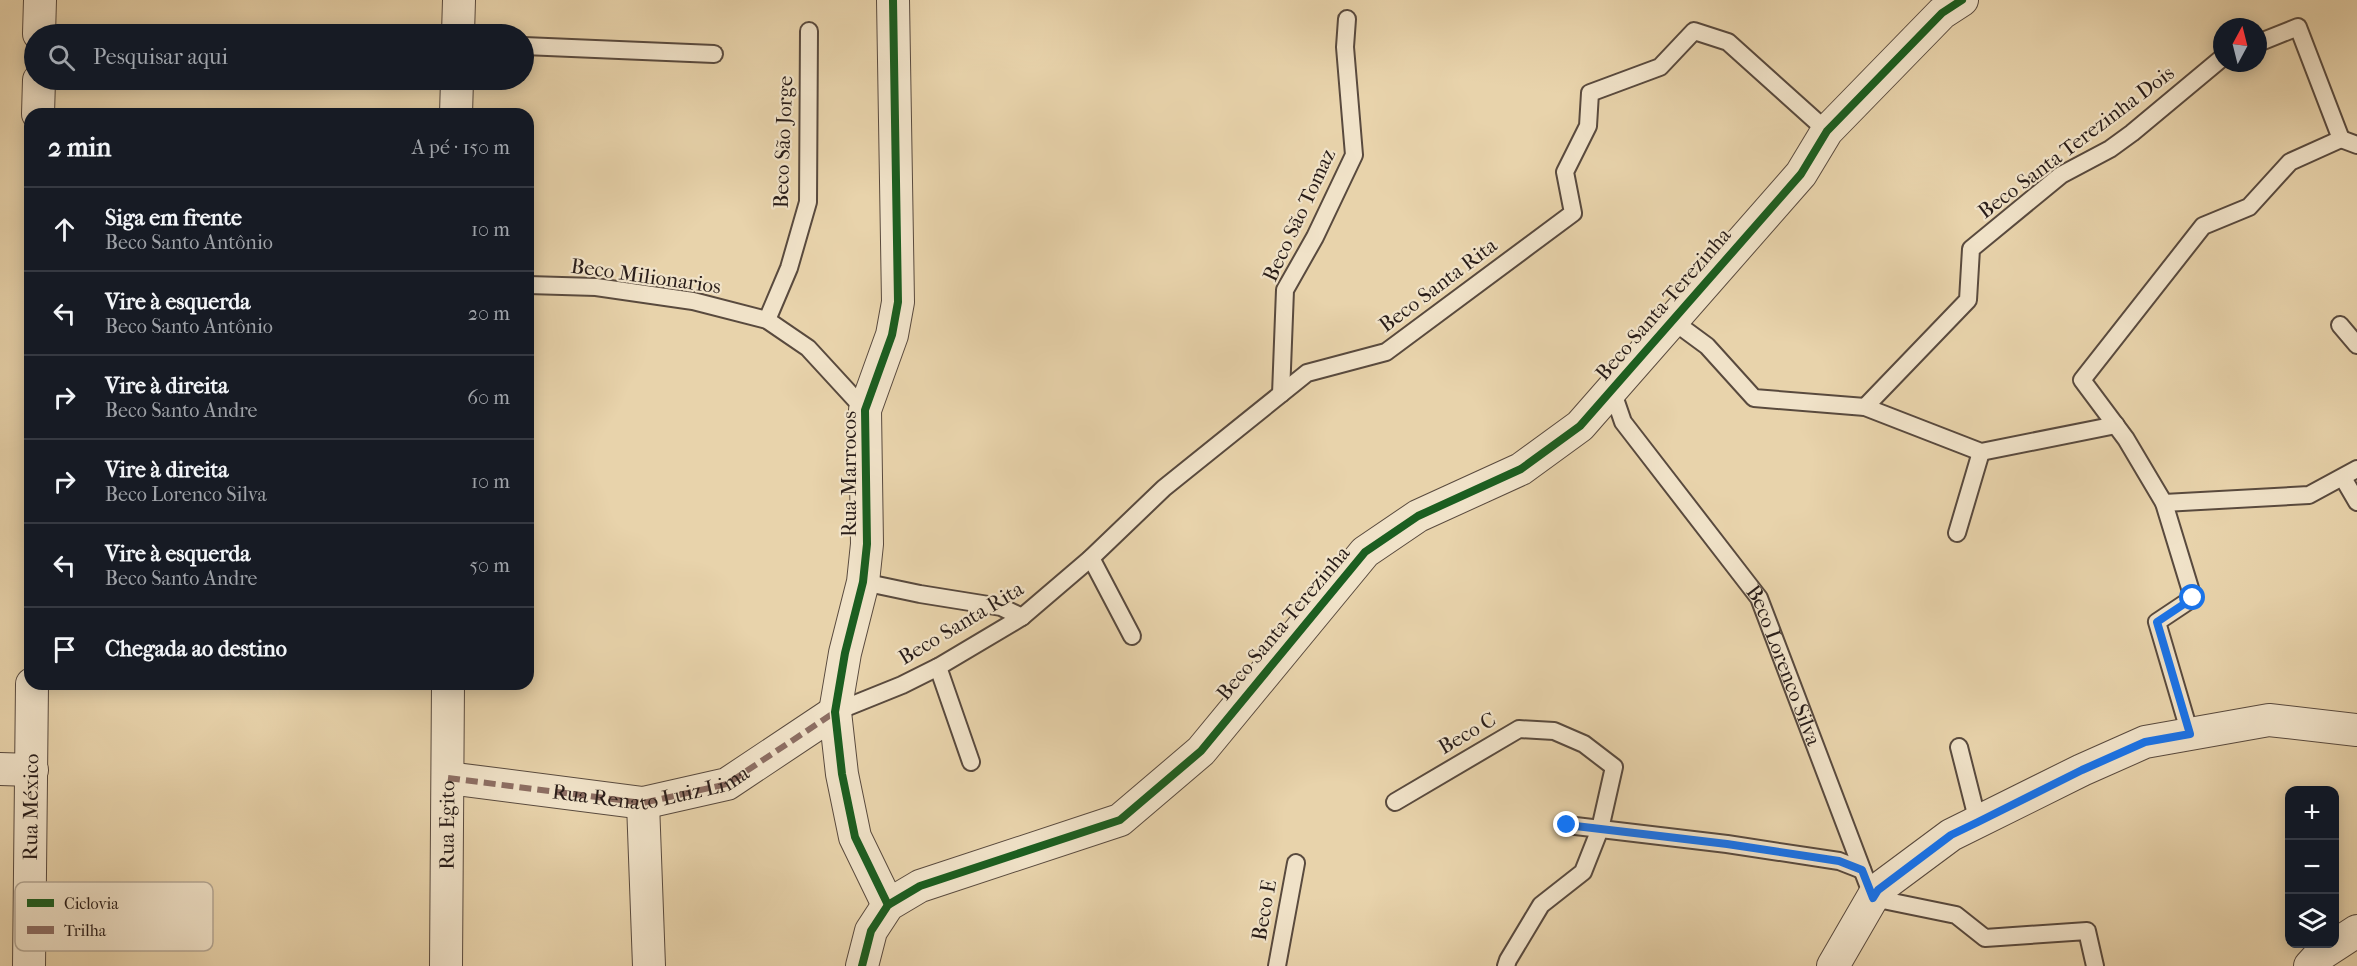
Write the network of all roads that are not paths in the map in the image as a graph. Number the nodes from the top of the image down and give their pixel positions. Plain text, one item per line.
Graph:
1 (40, 0) edge
2 (459, 0) edge
3 (893, 0) edge
4 (1962, 0) edge
5 (1347, 20) dead end
6 (39, 24) edge
7 (458, 24) edge
8 (809, 31) dead end
9 (2267, 39) edge
10 (534, 46) edge
11 (714, 54) dead end
12 (2213, 66) edge
13 (39, 90) edge
14 (457, 90) edge
15 (38, 108) edge
16 (456, 108) edge
17 (1827, 131) junction
18 (2341, 139) junction
19 (2357, 145) edge
20 (534, 285) edge
21 (767, 320) junction
22 (1673, 321) junction
23 (2340, 326) dead end
24 (2357, 345) edge
25 (1612, 390) junction
26 (1281, 394) junction
27 (1865, 406) junction
28 (865, 410) junction
29 (2116, 425) junction
30 (1981, 452) junction
31 (2350, 473) edge
32 (2357, 502) edge
33 (2164, 503) junction
34 (1957, 533) dead end
35 (1091, 558) junction
36 (863, 582) junction
37 (1022, 617) junction
38 (1132, 636) dead end
39 (938, 667) junction
40 (33, 690) edge
41 (448, 690) edge
42 (835, 712) junction
43 (2357, 730) edge
44 (2190, 734) junction
45 (1959, 747) dead end
46 (970, 762) dead end
47 (0, 769) edge
48 (32, 770) junction
49 (448, 778) junction
50 (1395, 802) dead end
51 (643, 803) junction
52 (1978, 822) junction
53 (1567, 825) dead end
54 (1600, 829) junction
55 (1296, 863) dead end
56 (1862, 870) junction
57 (30, 882) edge
58 (1873, 898) junction
59 (888, 906) junction
60 (2357, 931) edge
61 (29, 951) edge
62 (29, 966) edge
63 (446, 966) edge
64 (649, 966) edge
65 (861, 966) edge
66 (1277, 966) edge
67 (1506, 966) edge
68 (1833, 966) edge
69 (2095, 966) edge
70 (2310, 966) edge

1 - 6 street
2 - 7 street
3 - 28 street, Rua Marrocos
4 - 17 street, Beco Santa Terezinha
5 - 26 lane, Beco São Tomaz
8 - 21 lane, Beco São Jorge
9 - 18 lane
10 - 11 lane
12 - 27 lane, Beco Santa Terezinha Dois
13 - 15 street
14 - 16 street
17 - 22 street, Beco Santa Terezinha
17 - 26 lane, Beco Santa Rita
18 - 19 lane
18 - 29 lane
20 - 21 lane, Beco Milionarios
21 - 28 lane, Beco Milionarios
22 - 25 street, Beco Santa Terezinha
22 - 27 lane, Beco Santa Terezinha
23 - 24 lane
25 - 56 lane, Beco Lorenco Silva
25 - 59 street, Beco Santa Terezinha
26 - 35 lane, Beco Santa Rita
27 - 30 lane, Beco Santa Terezinha
28 - 36 street, Rua Marrocos
29 - 30 lane
29 - 33 lane
30 - 34 lane
31 - 32 lane
31 - 33 lane
33 - 44 lane
35 - 37 lane, Beco Santa Rita
35 - 38 lane
36 - 37 lane
36 - 42 street, Rua Marrocos
37 - 39 lane, Beco Santa Rita
39 - 42 lane, Beco Santa Rita
39 - 46 lane
40 - 48 street, Rua México
41 - 49 street, Rua Egito
42 - 51 street, Rua Renato Luiz Lima
42 - 59 street, Rua Marrocos
43 - 44 street
44 - 52 street
45 - 52 lane
47 - 48 street
48 - 57 street, Rua México
49 - 51 street, Rua Renato Luiz Lima
49 - 63 street, Rua Egito
50 - 54 lane, Beco C
51 - 64 street
52 - 58 street
53 - 54 lane
54 - 56 lane
54 - 67 lane, Beco C
55 - 66 lane, Beco E
56 - 58 lane, Beco Lorenco Silva
58 - 68 street
58 - 69 lane
59 - 65 street, Beco Santa Terezinha
60 - 70 street
61 - 62 street, Rua México

